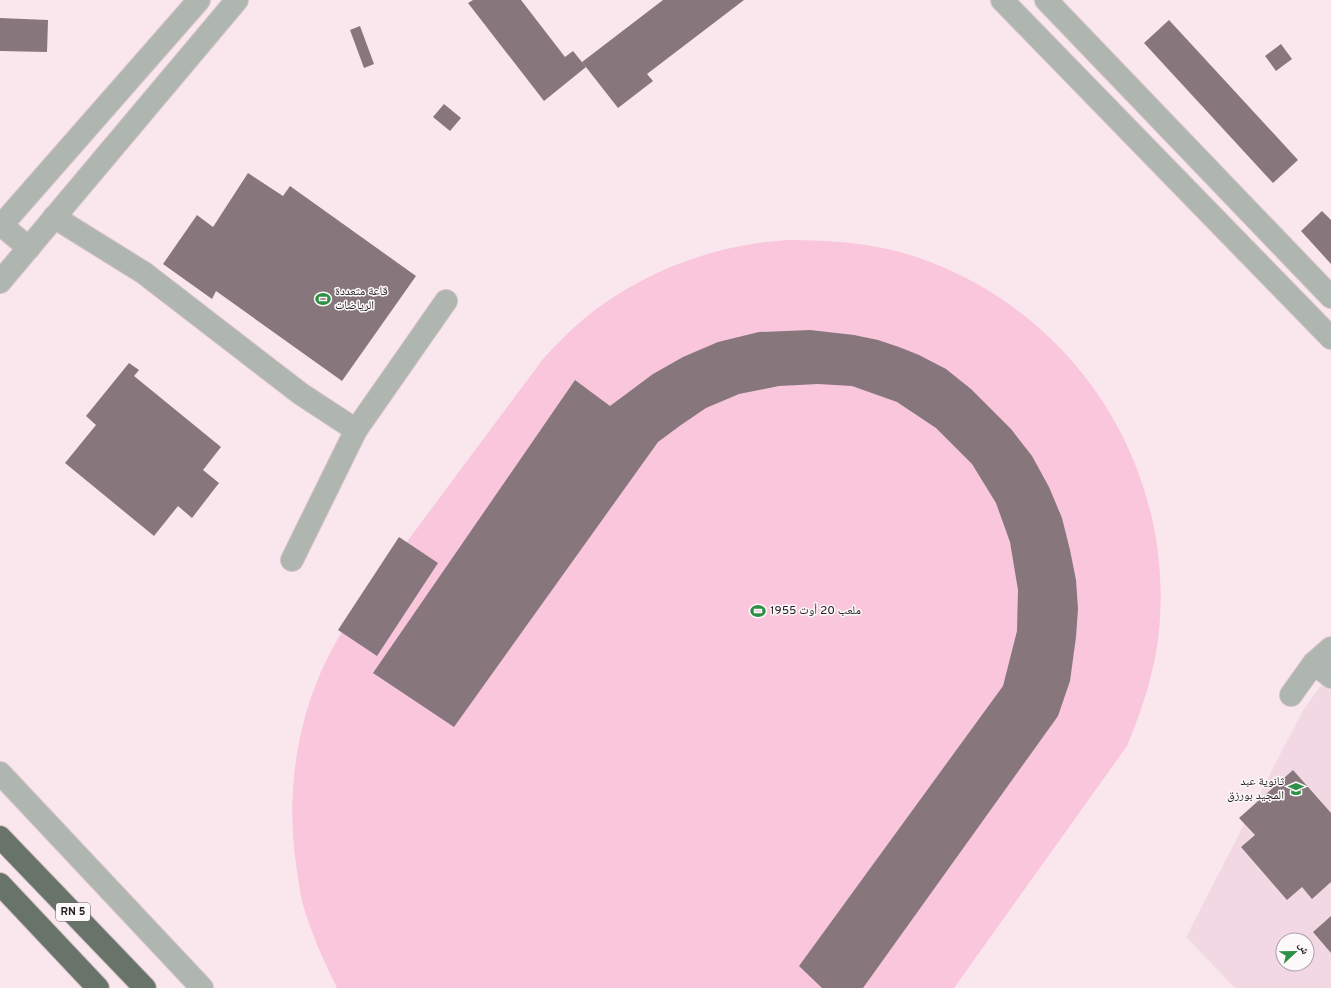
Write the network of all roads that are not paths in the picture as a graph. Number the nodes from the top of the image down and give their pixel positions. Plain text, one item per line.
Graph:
1 (199, 0) edge
2 (237, 0) edge
3 (1002, 0) edge
4 (1046, 0) edge
5 (54, 217) junction
6 (1, 225) edge
7 (29, 248) junction
8 (0, 282) edge
9 (1331, 297) edge
10 (446, 301) dead end
11 (1331, 338) edge
12 (356, 430) junction
13 (292, 560) dead end
14 (1331, 648) edge
15 (1314, 664) junction
16 (1331, 677) edge
17 (1291, 695) dead end
18 (0, 773) edge
19 (0, 837) edge
20 (0, 884) edge
21 (98, 988) edge
22 (145, 988) edge
23 (202, 988) edge

1 - 6 street
2 - 5 street
3 - 11 street
4 - 9 street
5 - 7 street
5 - 12 street
6 - 7 street
7 - 8 street
10 - 12 street
12 - 13 street
14 - 15 street
15 - 16 street
15 - 17 street
18 - 23 street
19 - 22 highway, RN 5
20 - 21 highway, RN 5

